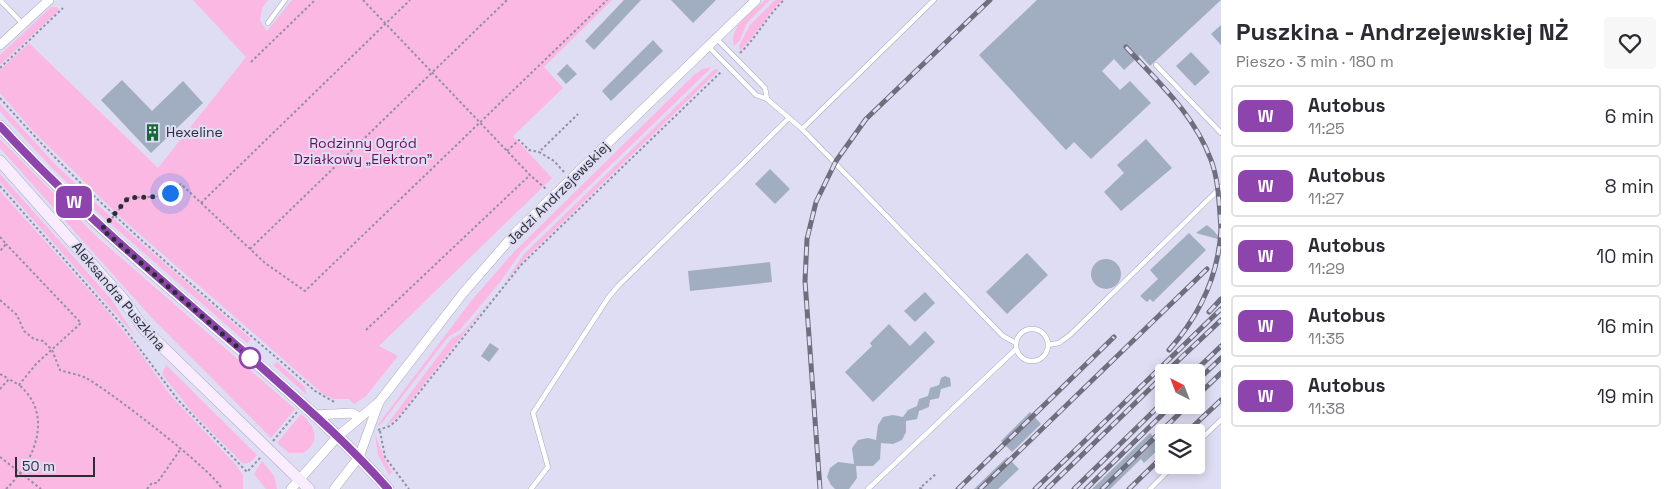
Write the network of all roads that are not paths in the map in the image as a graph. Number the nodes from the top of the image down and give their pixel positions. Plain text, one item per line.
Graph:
1 (0, 0) edge
2 (49, 0) edge
3 (284, 0) edge
4 (756, 0) edge
5 (934, 0) edge
6 (268, 23) dead end
7 (23, 24) junction
8 (716, 38) junction
9 (0, 45) edge
10 (708, 46) junction
11 (1156, 65) dead end
12 (767, 98) junction
13 (788, 118) junction
14 (0, 126) edge
15 (802, 129) junction
16 (1221, 134) edge
17 (0, 160) edge
18 (1221, 187) edge
19 (1048, 345) junction
20 (1016, 346) junction
21 (379, 402) junction
22 (315, 415) junction
23 (359, 417) junction
24 (1221, 420) edge
25 (1205, 435) edge
26 (338, 436) junction
27 (359, 457) junction
28 (1165, 474) edge
29 (298, 479) junction
30 (290, 489) edge
31 (308, 489) edge
32 (334, 489) edge
33 (388, 489) edge
34 (531, 489) edge
35 (868, 489) edge
36 (1150, 489) edge

1 - 7 lane
2 - 7 street
3 - 6 lane
4 - 8 street, Jadzi Andrzejewskiej
5 - 15 lane
7 - 9 street
8 - 10 street, Jadzi Andrzejewskiej
8 - 12 lane
10 - 12 lane
10 - 21 street, Jadzi Andrzejewskiej
11 - 16 lane
12 - 13 lane
13 - 15 lane
13 - 34 lane
14 - 22 main road
15 - 20 lane
17 - 29 main road, Aleksandra Puszkina
18 - 19 lane
19 - 20 lane
19 - 20 lane
20 - 35 lane
21 - 23 street, Jadzi Andrzejewskiej
21 - 27 street, Jadzi Andrzejewskiej
22 - 23 street
22 - 26 main road
23 - 26 street, Jadzi Andrzejewskiej
24 - 25 lane
26 - 27 main road
26 - 29 street, Jadzi Andrzejewskiej
27 - 32 street, Jadzi Andrzejewskiej
27 - 33 main road
28 - 36 lane
29 - 30 street, Jadzi Andrzejewskiej
29 - 31 main road, Aleksandra Puszkina

